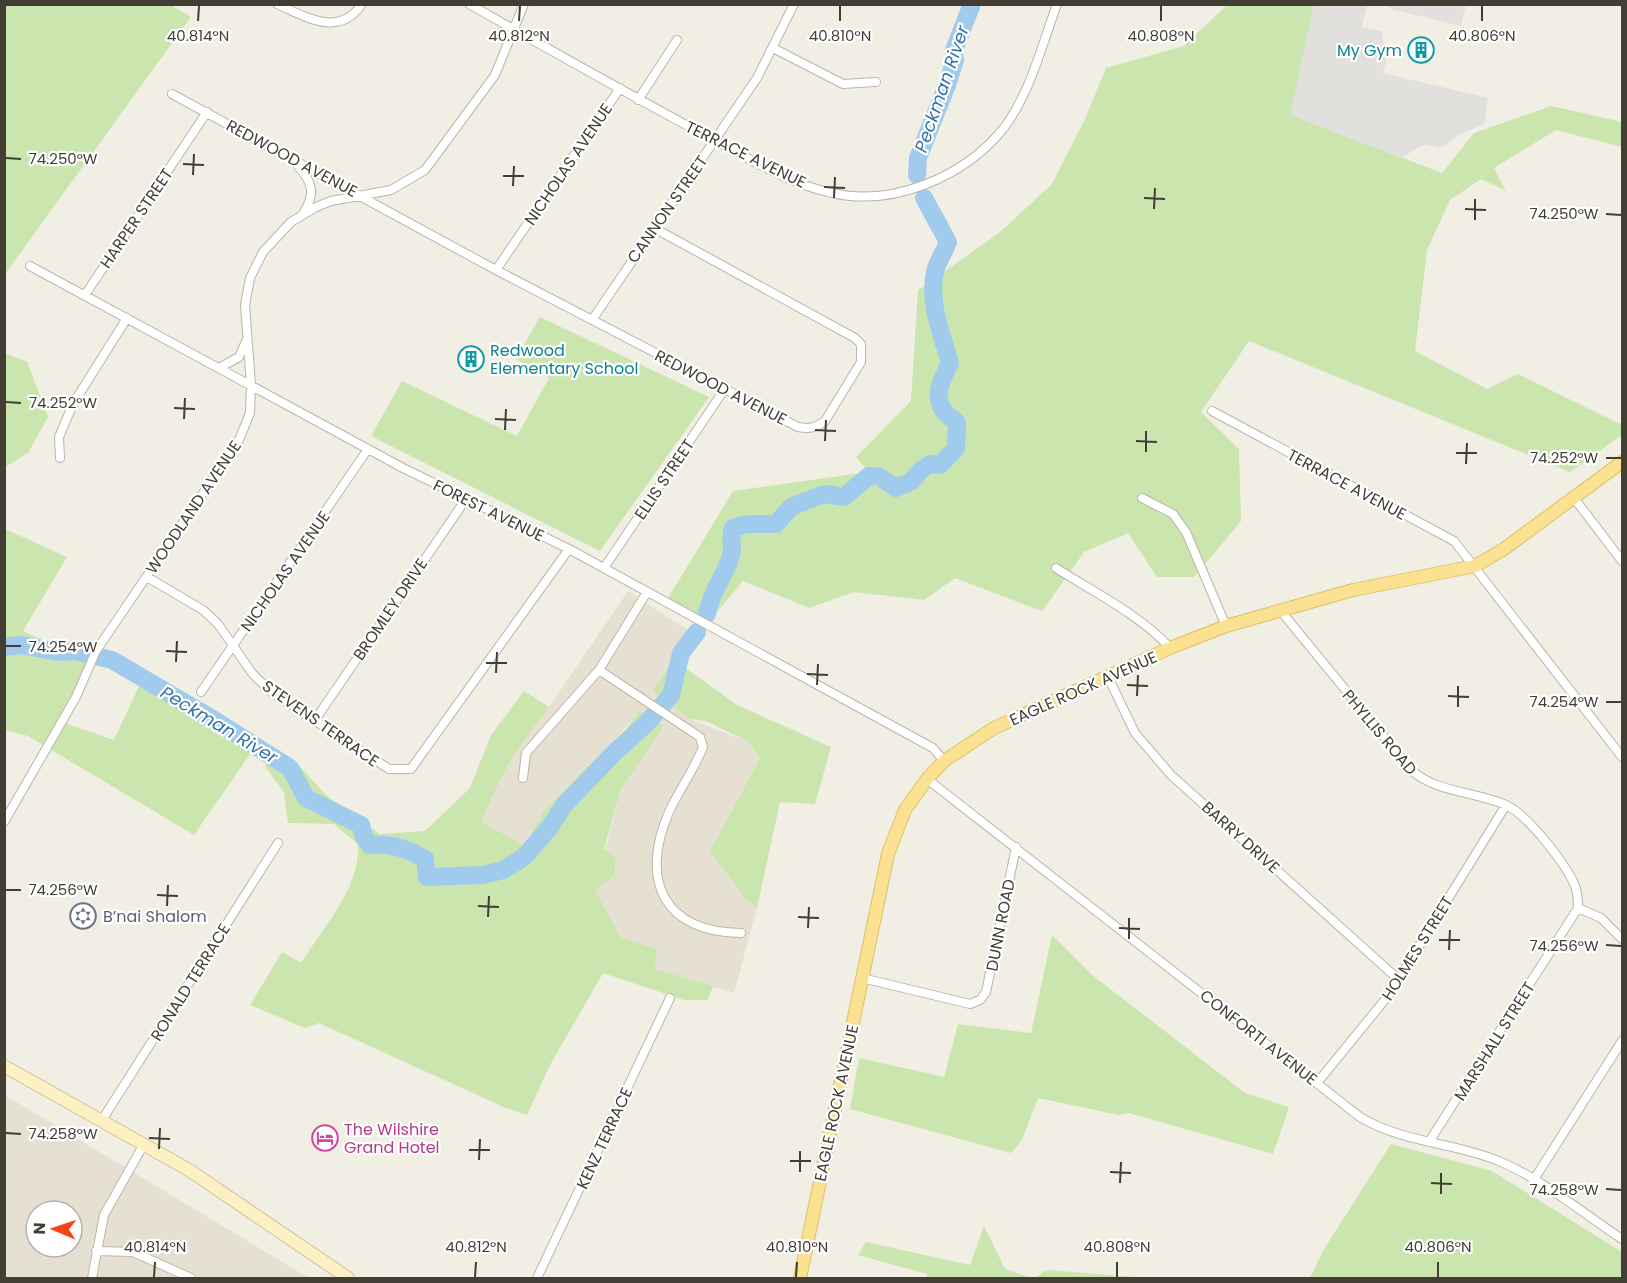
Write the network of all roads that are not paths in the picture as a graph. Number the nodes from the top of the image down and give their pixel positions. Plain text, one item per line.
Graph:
1 (277, 4) edge
2 (362, 4) edge
3 (469, 4) edge
4 (524, 4) edge
5 (794, 4) edge
6 (1058, 4) edge
7 (515, 30) junction
8 (677, 40) dead end
9 (773, 48) junction
10 (876, 82) dead end
11 (620, 88) junction
12 (172, 94) dead end
13 (638, 100) junction
14 (207, 112) junction
15 (715, 140) junction
16 (294, 161) junction
17 (363, 196) junction
18 (303, 214) junction
19 (654, 228) junction
20 (30, 266) dead end
21 (496, 270) junction
22 (85, 295) junction
23 (127, 318) junction
24 (592, 320) junction
25 (246, 341) junction
26 (219, 368) junction
27 (251, 385) junction
28 (724, 390) junction
29 (1212, 411) dead end
30 (368, 449) junction
31 (60, 458) dead end
32 (1623, 462) edge
33 (1142, 498) dead end
34 (1574, 498) junction
35 (466, 499) junction
36 (569, 549) junction
37 (1623, 561) edge
38 (1475, 566) junction
39 (604, 568) junction
40 (1056, 568) dead end
41 (147, 577) junction
42 (647, 592) junction
43 (1280, 610) junction
44 (1226, 626) junction
45 (233, 645) junction
46 (1170, 648) junction
47 (599, 670) junction
48 (1108, 677) junction
49 (201, 692) dead end
50 (315, 720) junction
51 (1623, 757) edge
52 (944, 761) junction
53 (523, 778) dead end
54 (927, 779) junction
55 (1506, 805) junction
56 (4, 822) edge
57 (278, 843) dead end
58 (1016, 847) junction
59 (1578, 908) junction
60 (741, 933) dead end
61 (1623, 939) edge
62 (862, 978) junction
63 (1398, 979) junction
64 (670, 998) dead end
65 (1623, 1041) edge
66 (4, 1066) edge
67 (1317, 1083) junction
68 (102, 1120) junction
69 (1430, 1142) junction
70 (144, 1144) junction
71 (1533, 1181) junction
72 (1623, 1239) edge
73 (96, 1251) junction
74 (92, 1278) edge
75 (191, 1278) edge
76 (348, 1278) edge
77 (537, 1278) edge
78 (800, 1278) edge

1 - 2 street
3 - 7 street, TERRACE AVENUE
4 - 7 street, WOODLAND AVENUE
5 - 9 street, CANNON STREET
6 - 15 street, TERRACE AVENUE
7 - 11 street, TERRACE AVENUE
7 - 17 street, WOODLAND AVENUE
8 - 13 street, NICHOLAS AVENUE
9 - 10 street
9 - 15 street, CANNON STREET
11 - 13 street, TERRACE AVENUE
11 - 21 street, NICHOLAS AVENUE
12 - 14 street, REDWOOD AVENUE
13 - 15 street, TERRACE AVENUE
14 - 16 street, REDWOOD AVENUE
14 - 22 street, HARPER STREET
15 - 19 street, CANNON STREET
16 - 17 street, REDWOOD AVENUE
16 - 18 street
17 - 18 street, WOODLAND AVENUE
17 - 21 street, REDWOOD AVENUE
18 - 25 street, WOODLAND AVENUE
19 - 24 street, CANNON STREET
19 - 28 street, REDWOOD AVENUE
20 - 22 street, FOREST AVENUE
21 - 24 street, REDWOOD AVENUE
22 - 23 street, FOREST AVENUE
23 - 26 street, FOREST AVENUE
23 - 31 street
24 - 28 street, REDWOOD AVENUE
25 - 26 street
25 - 27 street, WOODLAND AVENUE
26 - 27 street, FOREST AVENUE
27 - 30 street, FOREST AVENUE
27 - 41 street, WOODLAND AVENUE
28 - 39 street, ELLIS STREET
29 - 38 street, TERRACE AVENUE
30 - 35 street, FOREST AVENUE
30 - 45 street, NICHOLAS AVENUE
32 - 34 main road, EAGLE ROCK AVENUE
33 - 44 street
34 - 37 street
34 - 38 main road, EAGLE ROCK AVENUE
35 - 36 street, FOREST AVENUE
35 - 50 street, BROMLEY DRIVE
36 - 39 street, FOREST AVENUE
36 - 50 street, STEVENS TERRACE
38 - 43 main road, EAGLE ROCK AVENUE
38 - 51 street, TERRACE AVENUE
39 - 42 street, FOREST AVENUE
40 - 46 street
41 - 45 street, STEVENS TERRACE
41 - 56 street, WOODLAND AVENUE
42 - 47 street
42 - 52 street, FOREST AVENUE
43 - 44 main road, EAGLE ROCK AVENUE
43 - 55 street, PHYLLIS ROAD
44 - 46 main road, EAGLE ROCK AVENUE
45 - 49 street, NICHOLAS AVENUE
45 - 50 street, STEVENS TERRACE
46 - 48 main road, EAGLE ROCK AVENUE
47 - 53 street
47 - 60 street
48 - 52 main road, EAGLE ROCK AVENUE
48 - 63 street, BARRY DRIVE
52 - 54 main road, EAGLE ROCK AVENUE
54 - 58 street, CONFORTI AVENUE
54 - 62 main road, EAGLE ROCK AVENUE
55 - 59 street, PHYLLIS ROAD
55 - 63 street, HOLMES STREET
57 - 68 street, RONALD TERRACE
58 - 62 street, DUNN ROAD
58 - 67 street, CONFORTI AVENUE
59 - 61 street
59 - 69 street, MARSHALL STREET
62 - 78 main road, EAGLE ROCK AVENUE
63 - 67 street, HOLMES STREET
64 - 77 street, KENZ TERRACE
65 - 71 street
66 - 68 main road
67 - 69 street, CONFORTI AVENUE
68 - 70 main road
69 - 71 street, CONFORTI AVENUE
70 - 73 street
70 - 76 main road
71 - 72 street, CONFORTI AVENUE
73 - 74 street
73 - 75 street

